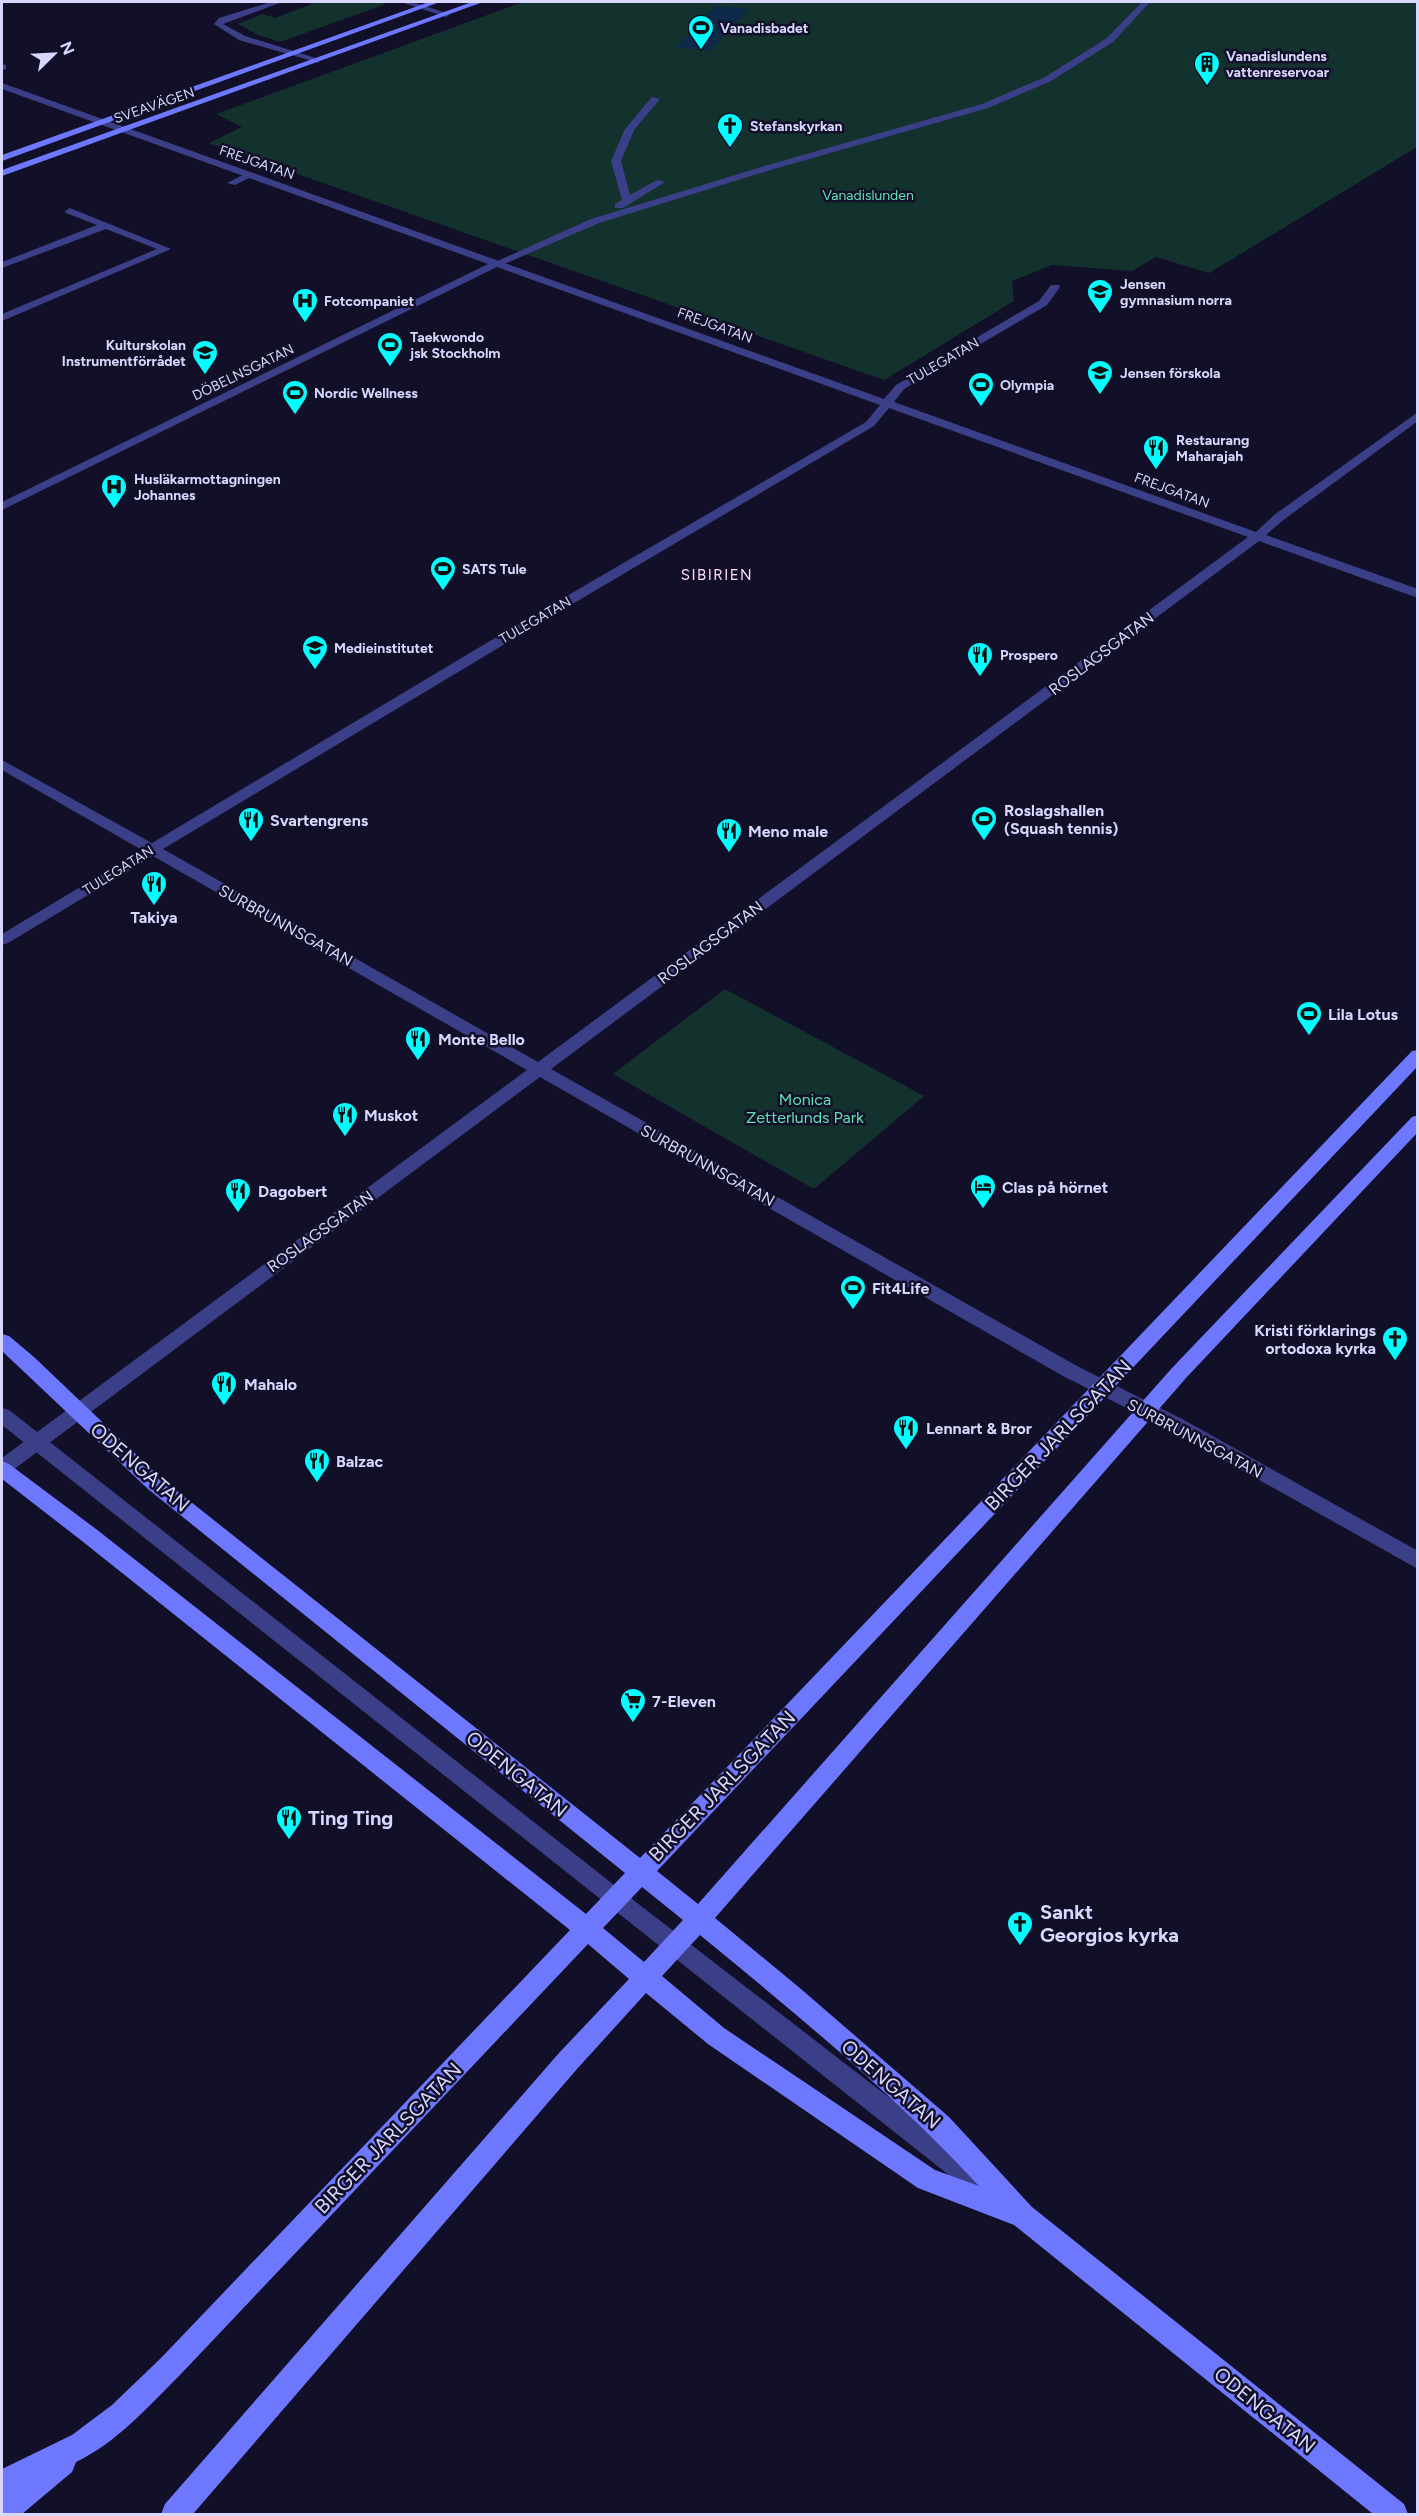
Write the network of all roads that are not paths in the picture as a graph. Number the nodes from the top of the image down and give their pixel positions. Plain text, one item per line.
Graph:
1 (278, 2) edge
2 (405, 2) edge
3 (436, 2) edge
4 (479, 2) edge
5 (1146, 2) edge
6 (422, 6) junction
7 (446, 14) junction
8 (291, 53) junction
9 (316, 61) junction
10 (2, 86) edge
11 (655, 99) dead end
12 (100, 121) junction
13 (125, 130) junction
14 (2, 158) edge
15 (2, 173) edge
16 (250, 175) junction
17 (660, 182) dead end
18 (232, 183) dead end
19 (627, 201) junction
20 (70, 211) dead end
21 (595, 221) junction
22 (106, 225) junction
23 (498, 263) junction
24 (2, 265) edge
25 (1055, 287) dead end
26 (2, 318) edge
27 (886, 404) junction
28 (1418, 415) edge
29 (2, 506) edge
30 (1257, 537) junction
31 (1418, 594) edge
32 (2, 764) edge
33 (152, 849) junction
34 (2, 940) edge
35 (1418, 1055) edge
36 (540, 1069) junction
37 (1418, 1121) edge
38 (2, 1341) edge
39 (1102, 1388) junction
40 (1146, 1410) junction
41 (77, 1411) junction
42 (2, 1415) edge
43 (36, 1442) junction
44 (2, 1468) edge
45 (1418, 1561) edge
46 (640, 1871) junction
47 (615, 1899) junction
48 (700, 1919) junction
49 (586, 1930) junction
50 (675, 1945) junction
51 (645, 1978) junction
52 (1023, 2216) junction
53 (82, 2445) junction
54 (2, 2483) edge
55 (2, 2514) edge
56 (175, 2514) edge
57 (1394, 2514) edge

1 - 8 street
2 - 6 street, SVEAVÄGEN
3 - 6 main road, SVEAVÄGEN
4 - 7 main road, SVEAVÄGEN
5 - 21 street
6 - 7 street, SVEAVÄGEN
6 - 8 main road, SVEAVÄGEN
7 - 9 main road, SVEAVÄGEN
8 - 9 street
8 - 12 main road, SVEAVÄGEN
9 - 13 main road, SVEAVÄGEN
10 - 12 street, FREJGATAN
11 - 19 street
12 - 13 street, FREJGATAN
12 - 14 main road, SVEAVÄGEN
13 - 15 main road, SVEAVÄGEN
13 - 16 street, FREJGATAN
16 - 18 street
16 - 23 street, FREJGATAN
17 - 19 street
19 - 21 street
20 - 22 street
21 - 23 street, DÖBELNSGATAN
22 - 24 street
22 - 26 street
23 - 27 street, FREJGATAN
23 - 29 street, DÖBELNSGATAN
25 - 27 street, TULEGATAN
27 - 30 street, FREJGATAN
27 - 33 street, TULEGATAN
28 - 30 street, ROSLAGSGATAN
30 - 31 street, FREJGATAN
30 - 36 street, ROSLAGSGATAN
32 - 33 street, SURBRUNNSGATAN
33 - 34 street, TULEGATAN
33 - 36 street, SURBRUNNSGATAN
35 - 39 main road, BIRGER JARLSGATAN
36 - 39 street, SURBRUNNSGATAN
36 - 41 street, ROSLAGSGATAN
37 - 40 main road
38 - 41 main road, ODENGATAN
39 - 40 street, SURBRUNNSGATAN
39 - 46 main road, BIRGER JARLSGATAN
40 - 45 street, SURBRUNNSGATAN
40 - 48 main road
41 - 43 street, ROSLAGSGATAN
41 - 46 main road, ODENGATAN
42 - 43 street, ODENGATAN
43 - 44 street, ROSLAGSGATAN
43 - 47 street, ODENGATAN
44 - 49 main road, ODENGATAN
46 - 47 main road, BIRGER JARLSGATAN
46 - 48 main road, ODENGATAN
47 - 49 main road, BIRGER JARLSGATAN
47 - 50 street, ODENGATAN
48 - 50 main road
48 - 52 main road, ODENGATAN
49 - 51 main road, ODENGATAN
49 - 53 main road, BIRGER JARLSGATAN
50 - 51 main road
50 - 52 street, ODENGATAN
51 - 52 main road, ODENGATAN
51 - 56 main road
52 - 57 main road, ODENGATAN
53 - 54 main road, BIRGER JARLSGATAN
53 - 55 main road

